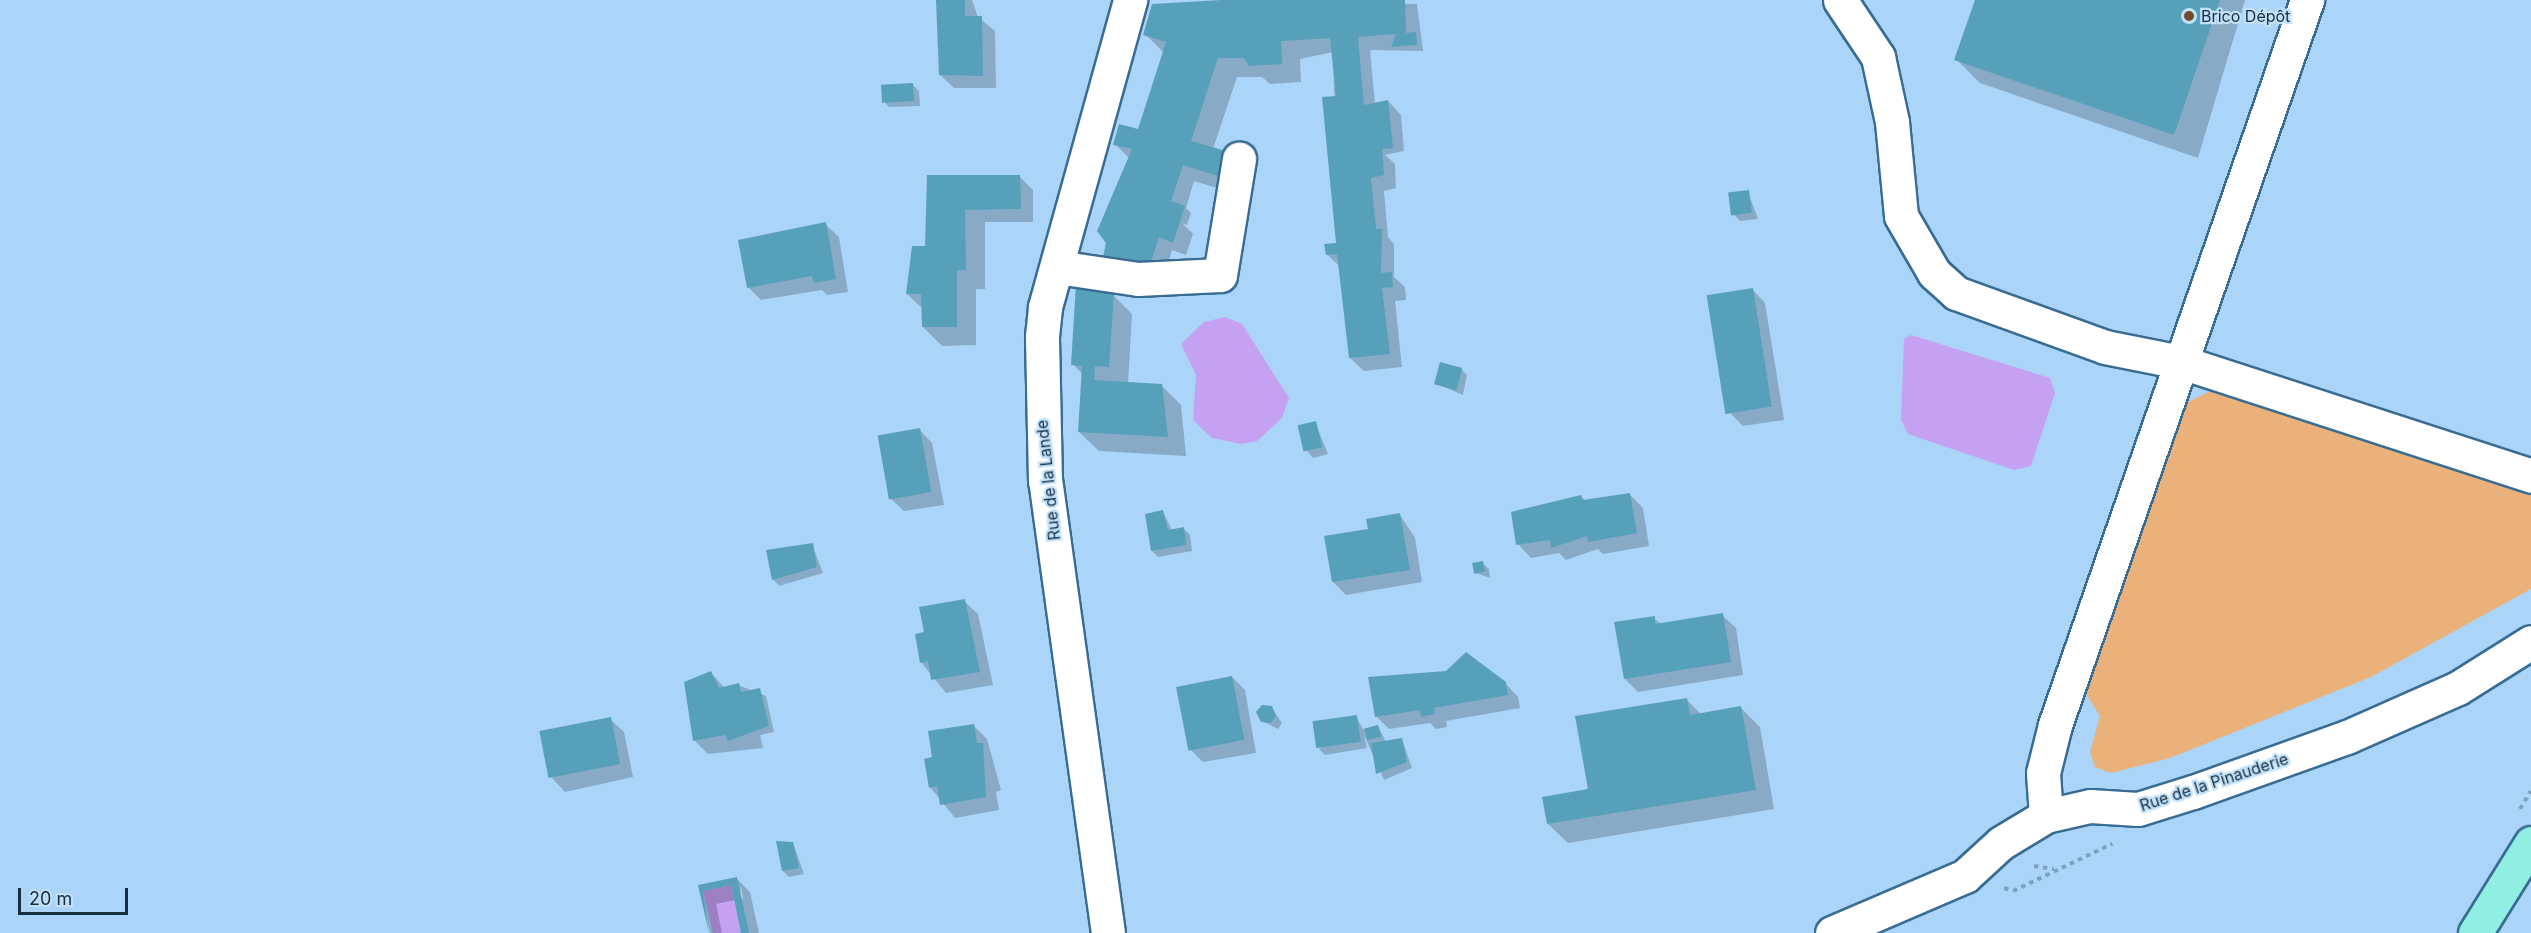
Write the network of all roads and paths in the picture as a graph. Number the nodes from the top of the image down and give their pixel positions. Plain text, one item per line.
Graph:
1 (1130, 0) edge
2 (1840, 0) edge
3 (2307, 0) edge
4 (1239, 159) dead end
5 (1057, 267) junction
6 (2181, 362) junction
7 (2531, 476) edge
8 (2531, 642) edge
9 (2046, 816) junction
10 (2531, 843) edge
11 (2054, 869) dead end
12 (2003, 888) dead end
13 (1108, 933) edge
14 (1832, 933) edge
15 (2475, 933) edge

1 - 5 street, Rue de la Lande
2 - 6 street
3 - 6 street
4 - 5 street
5 - 13 street, Rue de la Lande
6 - 7 street
6 - 9 street
8 - 9 street, Rue de la Pinauderie
9 - 14 street, Rue de la Pinauderie
10 - 15 main road
11 - 12 path

